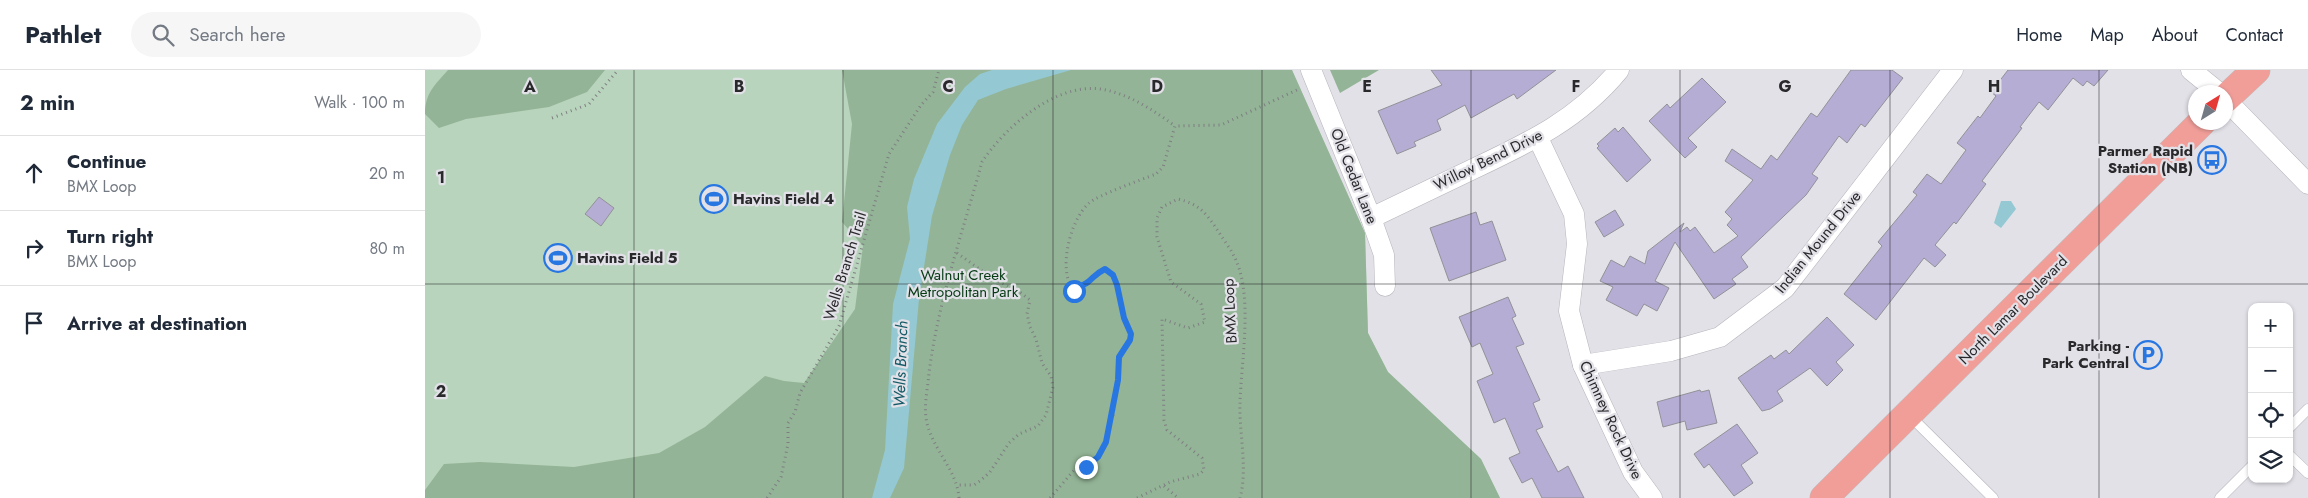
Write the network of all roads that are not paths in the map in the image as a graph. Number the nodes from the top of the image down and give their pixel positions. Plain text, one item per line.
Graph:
1 (1619, 70) edge
2 (1953, 70) edge
3 (2191, 70) edge
4 (2256, 70) edge
5 (1313, 76) edge
6 (2209, 85) edge
7 (2233, 92) edge
8 (2233, 107) edge
9 (2194, 130) edge
10 (1538, 138) junction
11 (2308, 184) edge
12 (1371, 218) junction
13 (1385, 286) dead end
14 (1583, 364) junction
15 (2308, 409) edge
16 (1908, 414) junction
17 (2293, 424) edge
18 (2293, 459) edge
19 (2248, 470) edge
20 (2308, 473) edge
21 (1652, 498) edge
22 (1824, 498) edge
23 (1993, 498) edge
24 (2220, 498) edge

1 - 10 street, Willow Bend Drive
2 - 14 street, Indian Mound Drive
3 - 6 street
4 - 7 main road
5 - 12 street, Old Cedar Lane
8 - 11 street
9 - 16 main road, North Lamar Boulevard
10 - 12 street, Willow Bend Drive
10 - 14 street, Chimney Rock Drive
12 - 13 street, Old Cedar Lane
14 - 21 street, Chimney Rock Drive
15 - 17 lane
16 - 22 main road, North Lamar Boulevard
16 - 23 lane
18 - 20 lane
19 - 24 lane

